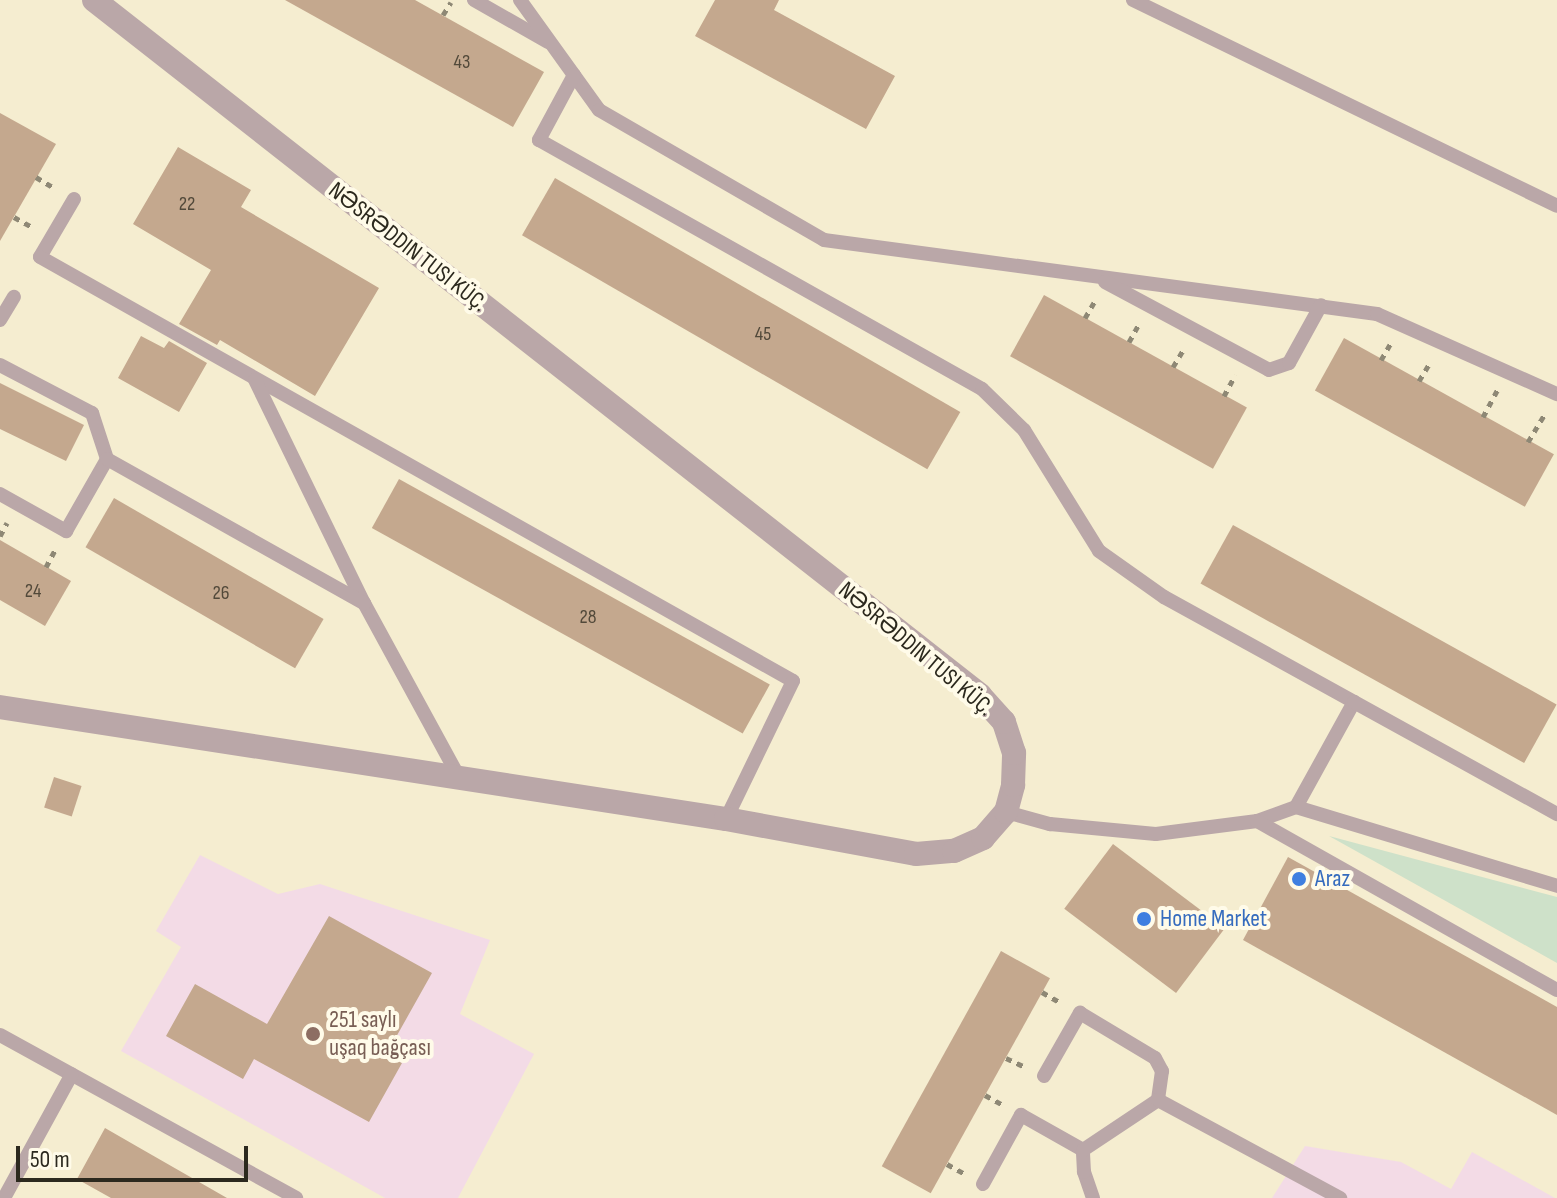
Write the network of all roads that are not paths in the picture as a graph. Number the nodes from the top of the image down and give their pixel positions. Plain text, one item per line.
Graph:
1 (94, 0) edge
2 (474, 0) edge
3 (520, 0) edge
4 (1133, 0) edge
5 (556, 46) junction
6 (574, 75) junction
7 (74, 199) dead end
8 (1557, 206) edge
9 (1094, 276) junction
10 (14, 297) dead end
11 (1321, 305) junction
12 (0, 320) edge
13 (0, 365) edge
14 (255, 380) junction
15 (1556, 394) edge
16 (107, 459) junction
17 (0, 494) edge
18 (364, 603) junction
19 (1354, 702) junction
20 (0, 707) edge
21 (460, 779) junction
22 (1296, 807) junction
23 (1006, 812) junction
24 (1557, 814) edge
25 (726, 819) junction
26 (1257, 821) junction
27 (1557, 886) edge
28 (1557, 990) edge
29 (0, 1035) edge
30 (72, 1074) junction
31 (1044, 1076) dead end
32 (1158, 1100) junction
33 (1083, 1150) junction
34 (983, 1184) dead end
35 (4, 1198) edge
36 (296, 1198) edge
37 (1093, 1198) edge
38 (1340, 1198) edge

1 - 23 street, NƏSRƏDDIN TUSI KÜÇ.
2 - 5 lane
3 - 5 lane
4 - 8 lane
5 - 6 lane
6 - 9 lane
6 - 19 lane
7 - 14 lane
9 - 11 lane
9 - 11 lane
10 - 12 lane
11 - 15 lane
13 - 16 lane
14 - 18 lane
14 - 25 lane
16 - 17 lane
16 - 18 lane
18 - 21 lane
19 - 22 lane
19 - 24 lane
20 - 21 street
21 - 25 street
22 - 26 lane
22 - 27 lane
23 - 25 street
23 - 26 lane
26 - 28 lane
29 - 30 lane
30 - 35 lane
30 - 36 lane
31 - 32 lane
32 - 33 lane
32 - 38 lane
33 - 34 lane
33 - 37 lane

